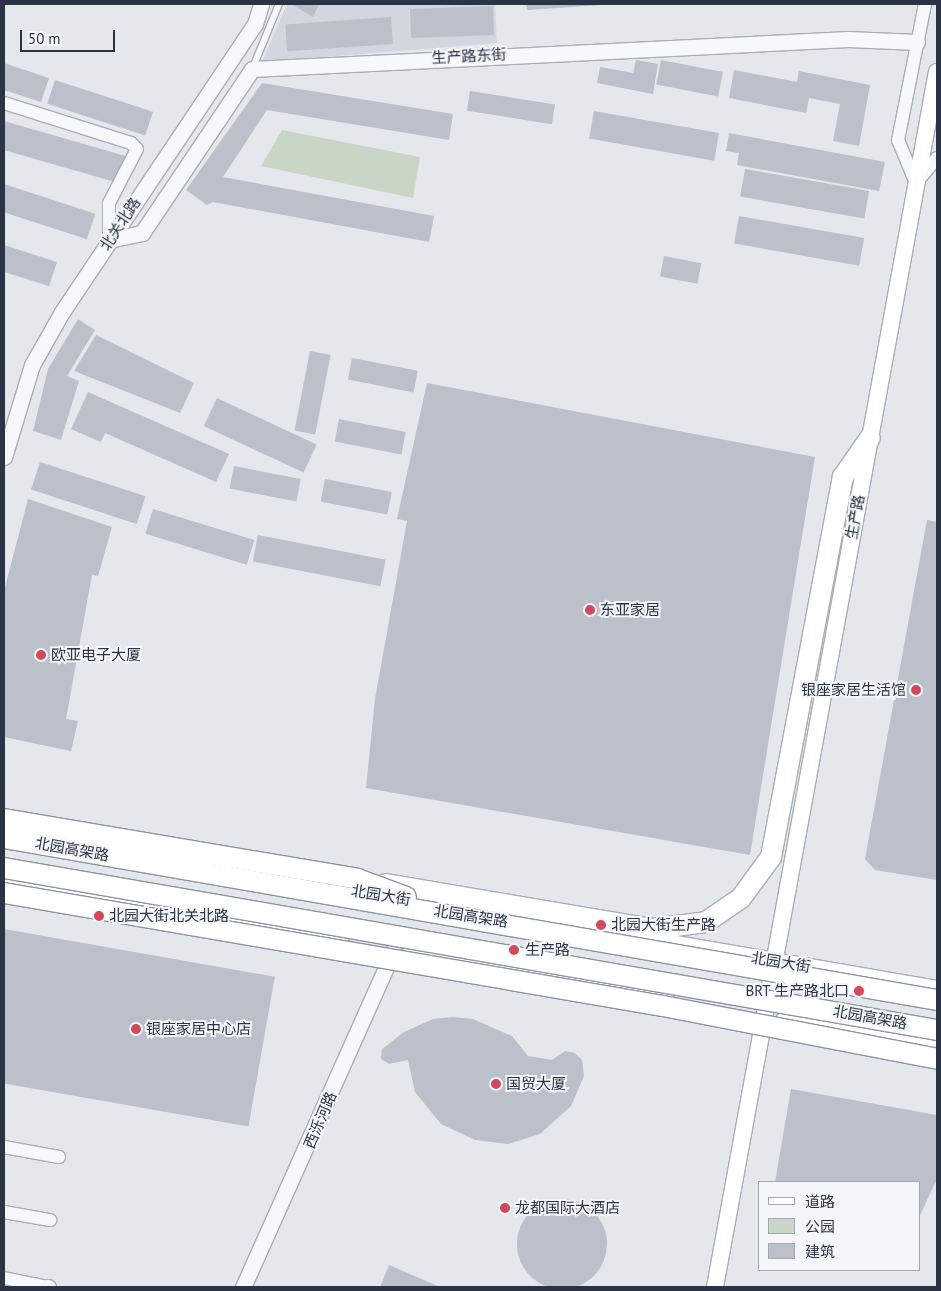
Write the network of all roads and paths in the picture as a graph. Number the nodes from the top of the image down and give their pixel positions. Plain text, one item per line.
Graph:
1 (262, 4) edge
2 (280, 4) edge
3 (925, 4) edge
4 (917, 42) junction
5 (252, 69) junction
6 (937, 72) edge
7 (4, 103) edge
8 (937, 158) edge
9 (916, 184) junction
10 (109, 240) junction
11 (870, 438) junction
12 (4, 457) edge
13 (4, 813) edge
14 (4, 819) edge
15 (4, 826) edge
16 (40, 829) junction
17 (4, 838) edge
18 (272, 864) junction
19 (162, 865) junction
20 (4, 868) edge
21 (357, 879) junction
22 (4, 883) edge
23 (145, 892) junction
24 (4, 894) edge
25 (500, 921) junction
26 (254, 937) junction
27 (394, 951) junction
28 (507, 953) junction
29 (367, 956) junction
30 (773, 961) junction
31 (937, 990) edge
32 (937, 1000) edge
33 (764, 1016) junction
34 (937, 1030) edge
35 (937, 1047) edge
36 (937, 1059) edge
37 (4, 1147) edge
38 (59, 1157) dead end
39 (4, 1212) edge
40 (50, 1220) dead end
41 (4, 1278) edge
42 (48, 1287) edge
43 (243, 1287) edge
44 (715, 1287) edge

1 - 10 street, 北关北路
2 - 5 lane
3 - 4 street
4 - 5 street, 生产路东街
4 - 9 street
5 - 10 street
6 - 9 main road, 生产路
7 - 10 street
8 - 9 street
9 - 11 main road, 生产路
10 - 12 street, 北关北路
11 - 21 highway, bridge
11 - 30 main road, 生产路
13 - 16 highway, bridge
14 - 16 highway, bridge
15 - 30 main road, 北园大街
16 - 18 highway, bridge
17 - 19 highway, 北园高架路, bridge
18 - 19 highway, bridge
18 - 21 highway, bridge
19 - 25 highway, 北园高架路, bridge
20 - 23 highway, 北园高架路, bridge
21 - 25 highway, bridge
22 - 27 main road
23 - 26 highway, bridge
23 - 28 highway, 北园高架路, bridge
24 - 26 highway, bridge
25 - 32 highway, 北园高架路, bridge
26 - 29 highway, bridge
27 - 33 main road
27 - 43 street, 西泺河路
28 - 29 highway, bridge
28 - 34 highway, 北园高架路, bridge
29 - 36 highway, bridge
30 - 31 main road, 北园大街
30 - 33 main road, 生产路
33 - 35 main road
33 - 44 main road
37 - 38 street
39 - 40 street
41 - 42 street

